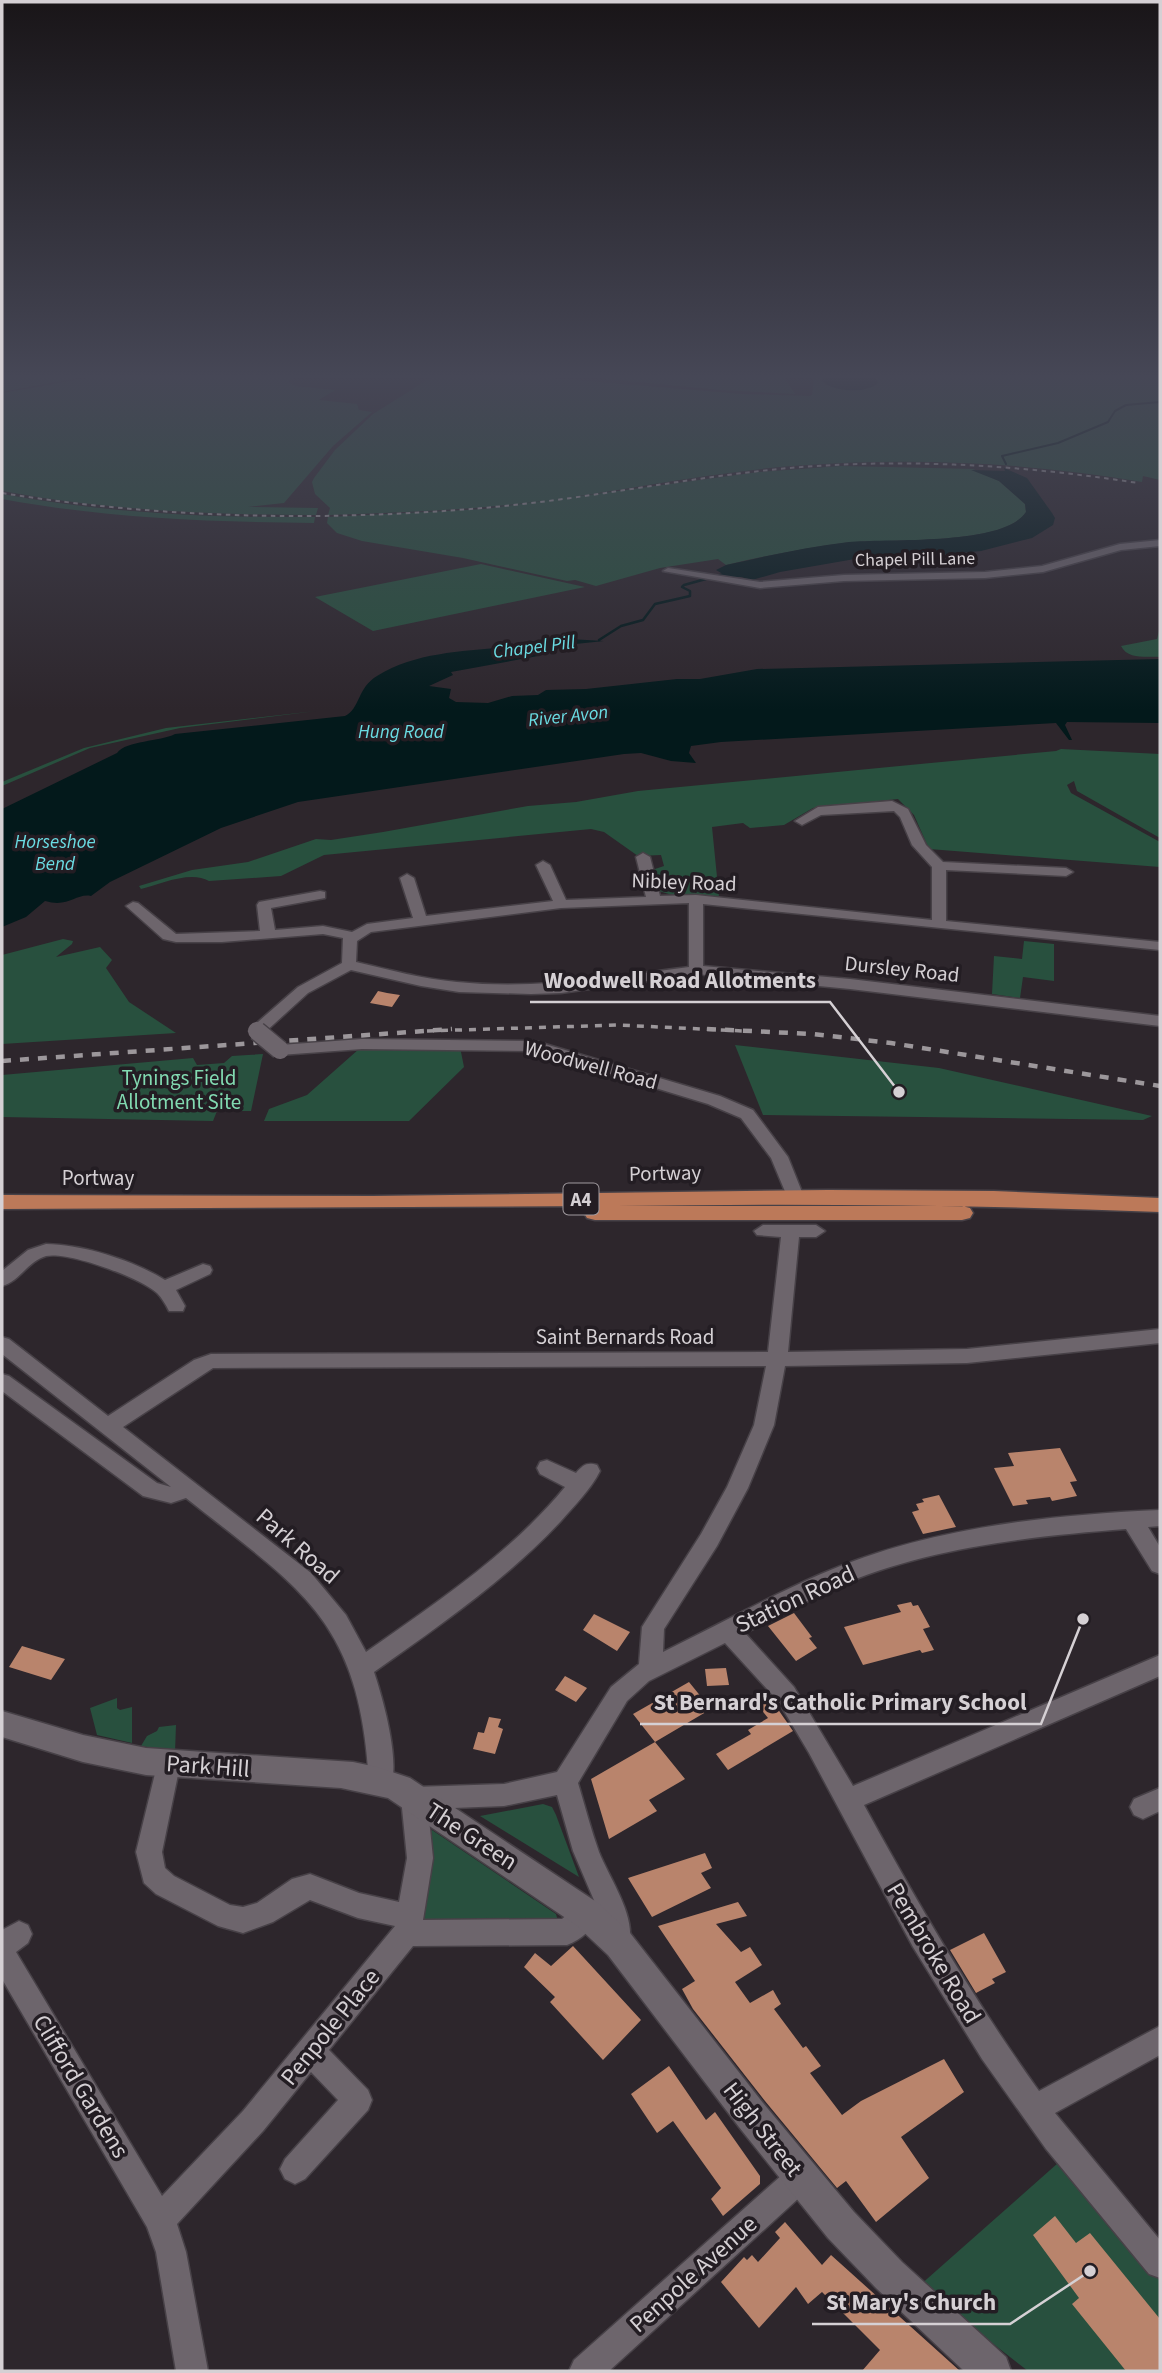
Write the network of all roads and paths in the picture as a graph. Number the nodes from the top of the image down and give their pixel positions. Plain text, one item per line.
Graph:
1 (1160, 543) edge
2 (668, 571) dead end
3 (802, 821) dead end
4 (643, 857) dead end
5 (543, 865) dead end
6 (939, 866) junction
7 (1066, 872) dead end
8 (407, 878) dead end
9 (320, 895) dead end
10 (654, 899) junction
11 (696, 899) junction
12 (561, 904) junction
13 (160, 909) dead end
14 (421, 922) junction
15 (939, 924) junction
16 (268, 934) junction
17 (352, 936) junction
18 (1160, 946) edge
19 (349, 965) junction
20 (696, 970) junction
21 (1160, 1021) edge
22 (795, 1196) junction
23 (2, 1202) edge
24 (1160, 1205) edge
25 (2, 1216) edge
26 (1160, 1219) edge
27 (763, 1231) dead end
28 (791, 1231) junction
29 (816, 1231) dead end
30 (203, 1270) dead end
31 (2, 1280) edge
32 (163, 1288) junction
33 (176, 1306) dead end
34 (1160, 1336) edge
35 (2, 1344) edge
36 (777, 1359) junction
37 (2, 1381) edge
38 (108, 1426) junction
39 (547, 1468) dead end
40 (188, 1489) junction
41 (1160, 1518) edge
42 (1132, 1520) junction
43 (1160, 1565) edge
44 (729, 1631) junction
45 (1160, 1665) edge
46 (652, 1666) junction
47 (362, 1668) junction
48 (2, 1724) edge
49 (168, 1765) junction
50 (381, 1780) junction
51 (565, 1782) junction
52 (414, 1798) junction
53 (848, 1800) junction
54 (587, 1914) junction
55 (408, 1925) junction
56 (8, 1944) edge
57 (619, 1944) junction
58 (1160, 2040) edge
59 (310, 2051) junction
60 (1034, 2109) junction
61 (295, 2169) dead end
62 (801, 2177) junction
63 (160, 2220) junction
64 (1160, 2263) edge
65 (192, 2371) edge
66 (585, 2371) edge
67 (992, 2371) edge

1 - 2 street, Chapel Pill Lane
3 - 6 street
4 - 10 street
5 - 12 street
6 - 7 street
6 - 15 street
8 - 14 street
9 - 16 street
10 - 11 street, Nibley Road
10 - 12 street, Nibley Road
11 - 15 street, Nibley Road
11 - 20 street
12 - 14 street, Nibley Road
13 - 16 street
14 - 17 street, Nibley Road
15 - 18 street, Nibley Road
16 - 17 street
17 - 19 street
19 - 20 street, Dursley Road
19 - 22 street, Woodwell Road, bridge
20 - 21 street, Dursley Road
22 - 23 highway, Portway / A4
22 - 24 highway, Portway / A4
25 - 26 highway, Portway / A4
27 - 28 street
28 - 29 street
28 - 36 street
30 - 32 street
31 - 32 street
32 - 33 street
34 - 36 street, Saint Bernards Road
35 - 38 street, Park Road
36 - 38 street, Saint Bernards Road
36 - 46 street
37 - 40 street
38 - 40 street, Park Road
39 - 47 street
40 - 47 street, Park Road
41 - 42 street, Station Road
42 - 43 street
42 - 44 street, Station Road
44 - 46 street, Station Road
44 - 53 street, Pembroke Road
45 - 53 street
46 - 51 street, Station Road
47 - 50 street, Park Road
48 - 49 main road, Park Hill
49 - 50 main road, Park Hill
49 - 55 street
50 - 52 main road, Park Hill
51 - 52 street, The Green
51 - 57 street, High Street
52 - 54 main road, The Green
52 - 55 street, Penpole Place
53 - 60 street, Pembroke Road
54 - 55 street
54 - 57 main road, The Green
55 - 59 street, Penpole Place
56 - 63 street, Clifford Gardens
57 - 62 main road, High Street
58 - 60 street
59 - 61 street
59 - 63 street, Penpole Place
60 - 64 street, Pembroke Road
62 - 66 street, Penpole Avenue
62 - 67 main road, High Street
63 - 65 street, Clifford Gardens

